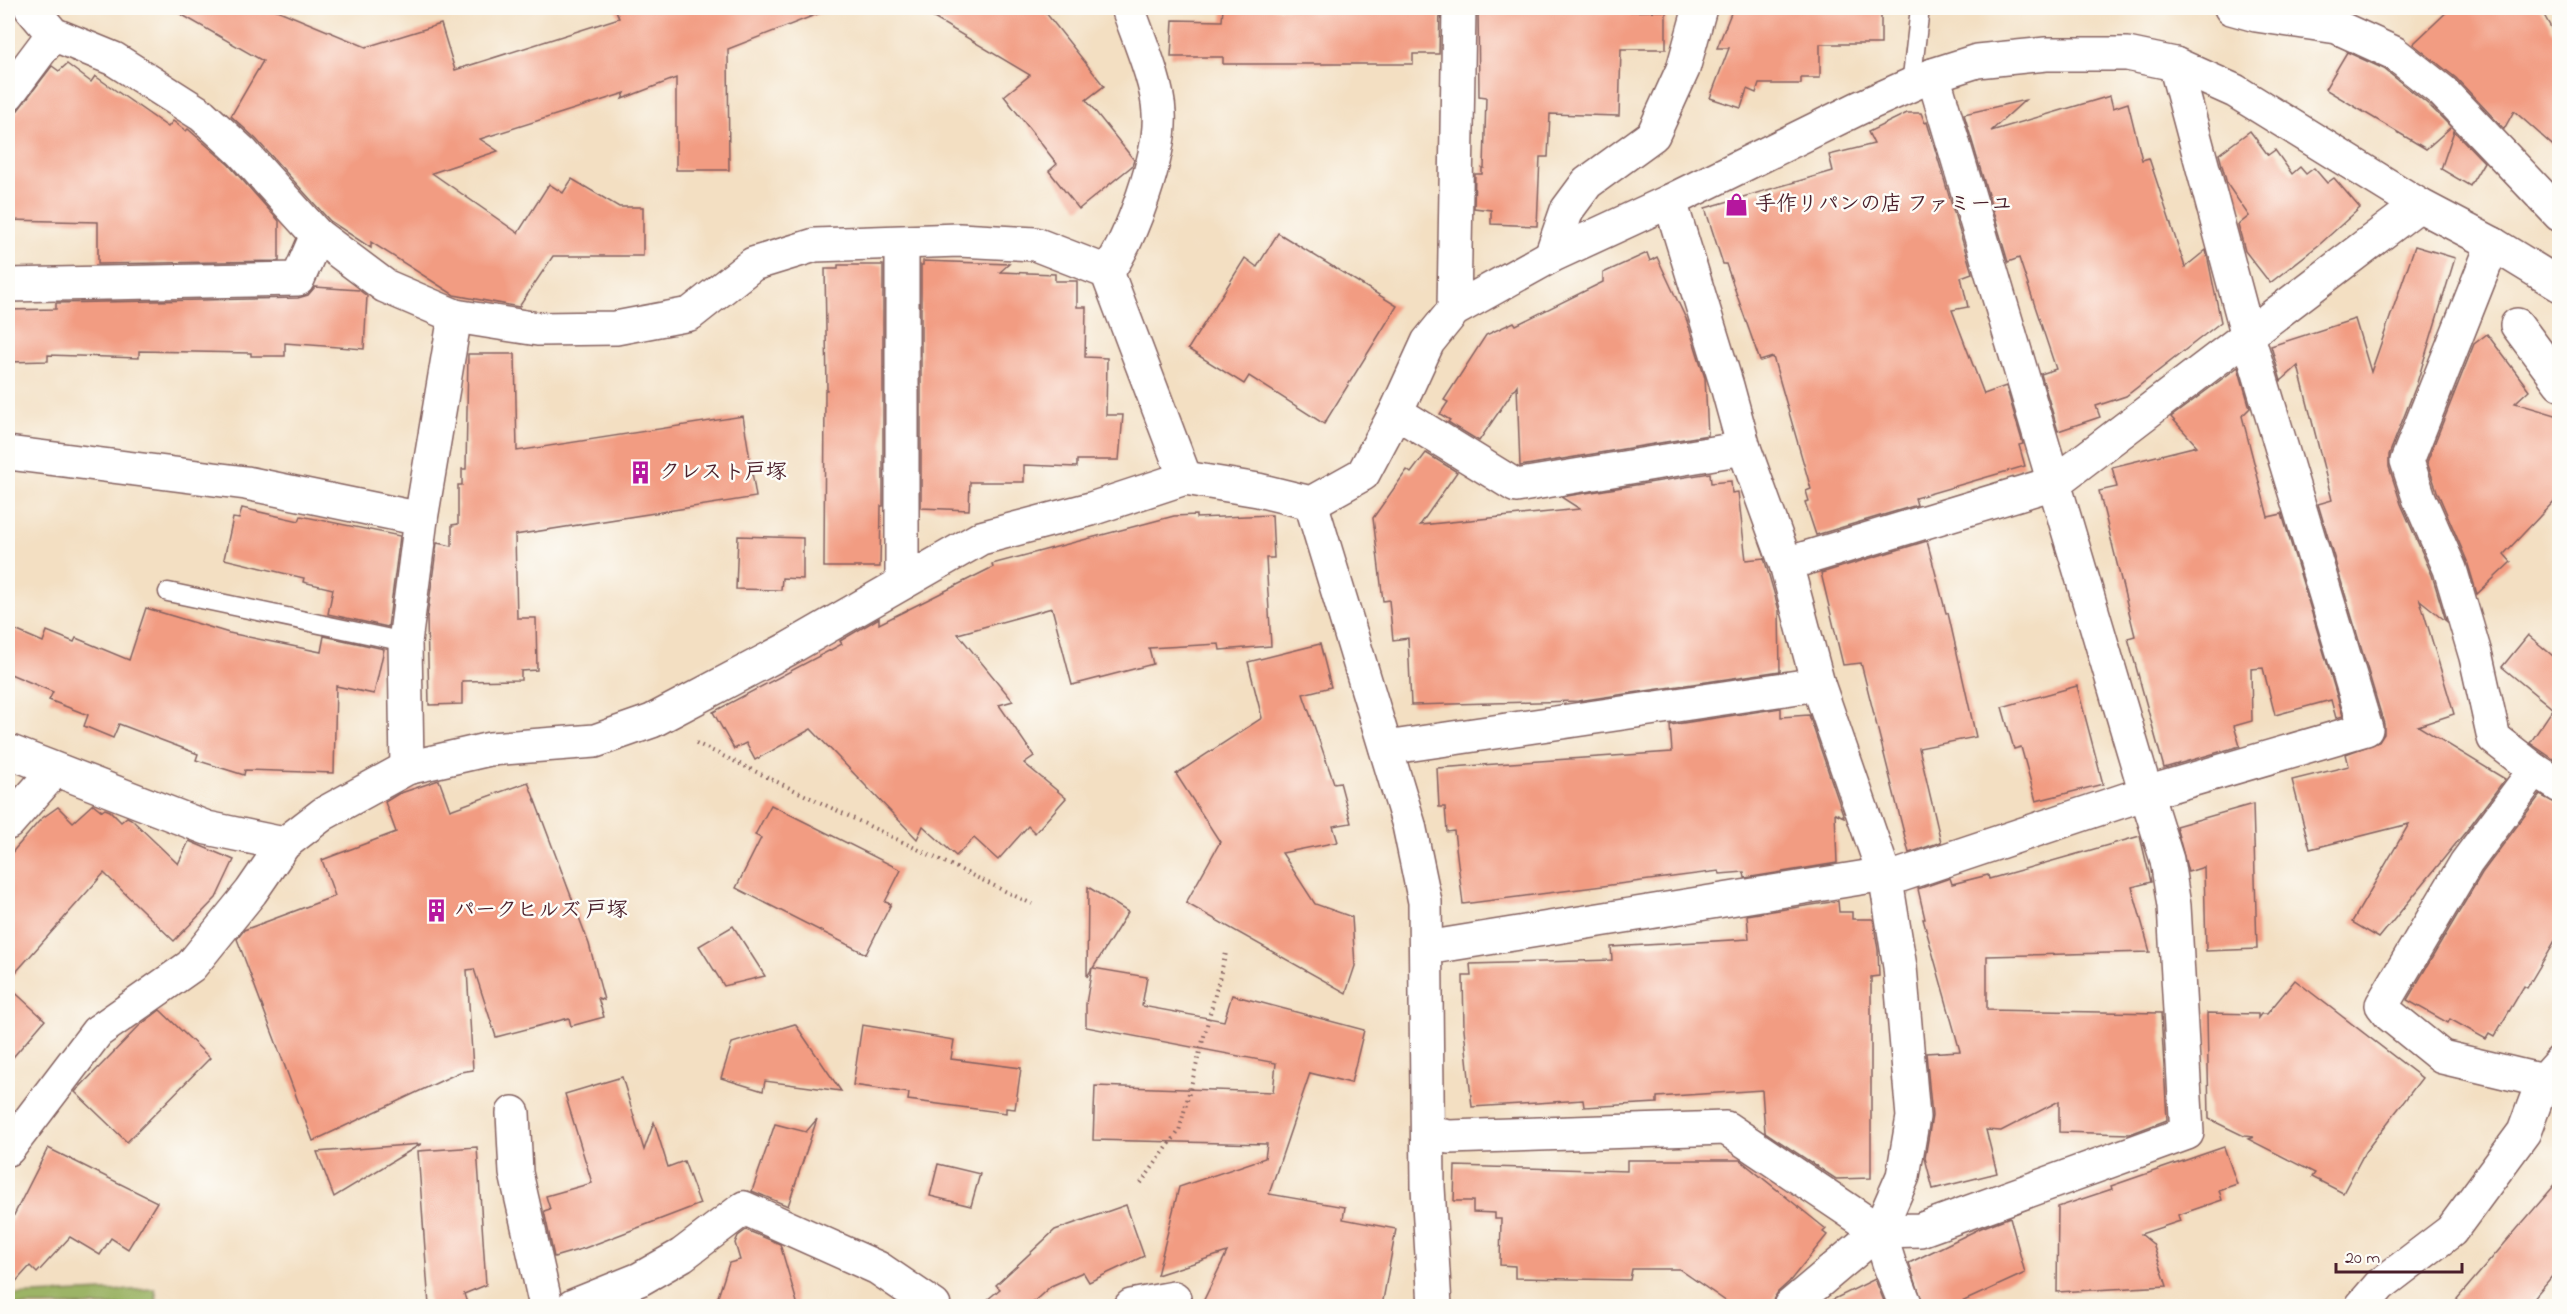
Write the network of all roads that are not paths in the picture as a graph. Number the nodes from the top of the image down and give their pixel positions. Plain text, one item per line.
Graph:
1 (32, 8) edge
2 (1128, 8) edge
3 (1459, 8) edge
4 (1700, 8) edge
5 (1920, 8) edge
6 (2231, 8) edge
7 (53, 33) junction
8 (2175, 64) junction
9 (1922, 80) junction
10 (8, 94) edge
11 (1670, 201) junction
12 (2419, 205) junction
13 (2559, 215) edge
14 (317, 235) junction
15 (902, 244) junction
16 (2493, 244) junction
17 (1551, 256) junction
18 (1107, 272) junction
19 (8, 285) edge
20 (2559, 285) edge
21 (1454, 310) junction
22 (456, 316) junction
23 (2517, 325) dead end
24 (2248, 336) junction
25 (2559, 383) edge
26 (1396, 412) junction
27 (1744, 448) junction
28 (8, 453) edge
29 (1185, 478) junction
30 (2054, 483) junction
31 (1311, 503) junction
32 (421, 519) junction
33 (1786, 564) junction
34 (902, 582) junction
35 (168, 592) dead end
36 (405, 642) junction
37 (1818, 684) junction
38 (1386, 748) junction
39 (8, 751) edge
40 (407, 768) junction
41 (55, 770) junction
42 (2547, 778) edge
43 (2146, 793) junction
44 (8, 823) edge
45 (284, 844) junction
46 (1886, 877) junction
47 (1426, 948) junction
48 (2551, 1071) edge
49 (513, 1113) dead end
50 (1428, 1133) junction
51 (8, 1149) edge
52 (1880, 1231) junction
53 (1174, 1298) dead end
54 (546, 1306) edge
55 (573, 1306) edge
56 (934, 1306) edge
57 (1131, 1306) edge
58 (1435, 1306) edge
59 (1790, 1306) edge
60 (1906, 1306) edge
61 (2362, 1306) edge

1 - 7 street
2 - 18 street
3 - 21 street
4 - 17 street
5 - 9 lane
6 - 13 street
7 - 10 street
7 - 14 street
8 - 9 street
8 - 12 street
8 - 24 street
9 - 11 street
9 - 30 street
11 - 17 street
11 - 27 street
12 - 16 street
12 - 24 street
14 - 19 street
14 - 22 street
15 - 18 street
15 - 22 street
15 - 34 street
16 - 20 street
16 - 42 street
17 - 21 street
18 - 29 street
21 - 26 street
22 - 32 street
23 - 25 street
24 - 30 street
24 - 43 street
26 - 27 street
26 - 31 street
27 - 33 street
28 - 32 street
29 - 31 street
29 - 34 street
30 - 33 street
30 - 43 street
31 - 38 street
32 - 36 street
33 - 37 street
34 - 40 street
35 - 36 lane
36 - 40 street
37 - 38 street
37 - 46 street
38 - 47 street
39 - 41 street
40 - 45 street
41 - 44 street
41 - 45 street
42 - 48 street
43 - 46 street
43 - 52 street
45 - 51 street
46 - 47 street
46 - 52 street
47 - 50 street
48 - 61 street
49 - 54 street
50 - 52 street
50 - 58 street
52 - 59 street
52 - 60 street
53 - 57 street
55 - 56 street

